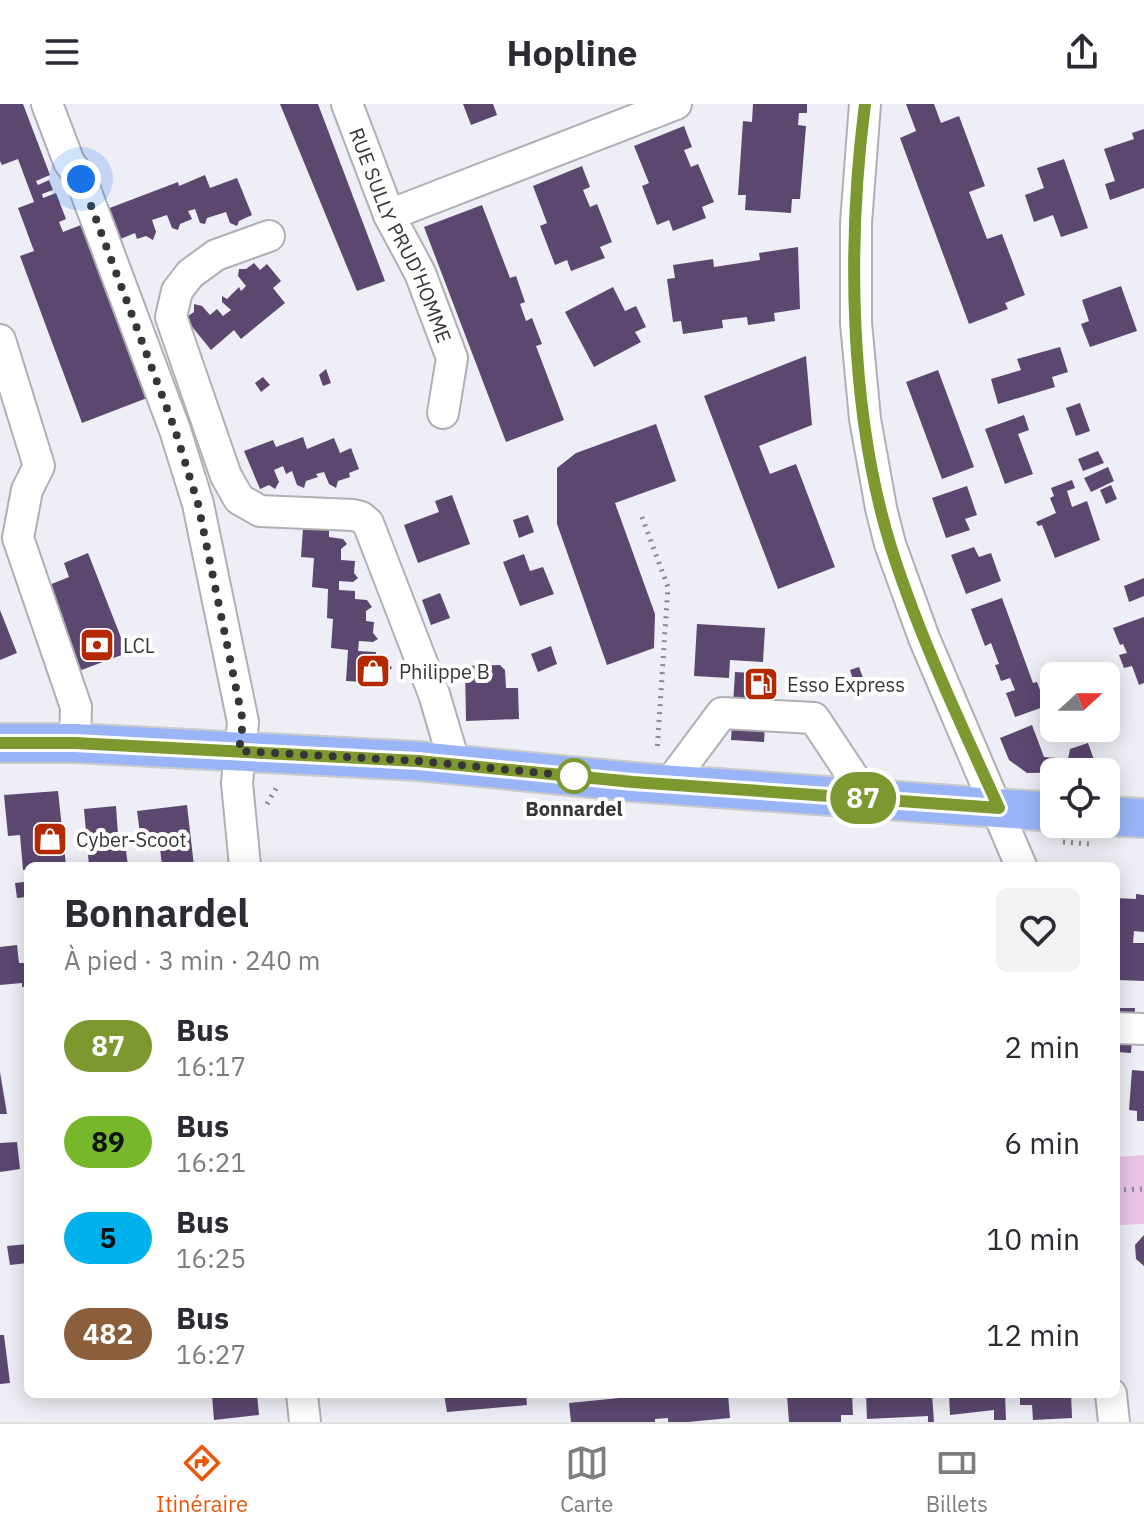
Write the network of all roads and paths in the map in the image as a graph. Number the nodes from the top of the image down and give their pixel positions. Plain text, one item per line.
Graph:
1 (47, 104) edge
2 (347, 104) edge
3 (676, 104) edge
4 (865, 104) edge
5 (389, 215) junction
6 (269, 236) dead end
7 (0, 340) edge
8 (443, 413) dead end
9 (642, 517) dead end
10 (0, 743) edge
11 (75, 743) junction
12 (239, 751) junction
13 (455, 765) junction
14 (657, 783) junction
15 (867, 798) junction
16 (999, 808) junction
17 (1040, 811) edge
18 (1120, 817) edge
19 (1144, 818) edge
20 (245, 862) edge
21 (1019, 862) edge
22 (1120, 1028) edge
23 (1144, 1029) edge
24 (1144, 1189) edge
25 (1120, 1190) edge
26 (302, 1398) edge
27 (1111, 1398) edge
28 (305, 1422) edge
29 (1114, 1422) edge

1 - 12 street
2 - 5 street, RUE SULLY PRUD'HOMME
3 - 5 street, RUE SULLY PRUD'HOMME
4 - 16 street
5 - 8 street, RUE SULLY PRUD'HOMME
6 - 13 street
7 - 11 street
9 - 14 path
10 - 11 main road
11 - 12 main road
12 - 13 main road
12 - 20 street
13 - 14 main road
14 - 15 main road
14 - 15 street
15 - 16 main road
16 - 17 main road
16 - 21 street
18 - 19 main road
22 - 23 street
24 - 25 path
26 - 28 street
27 - 29 street

